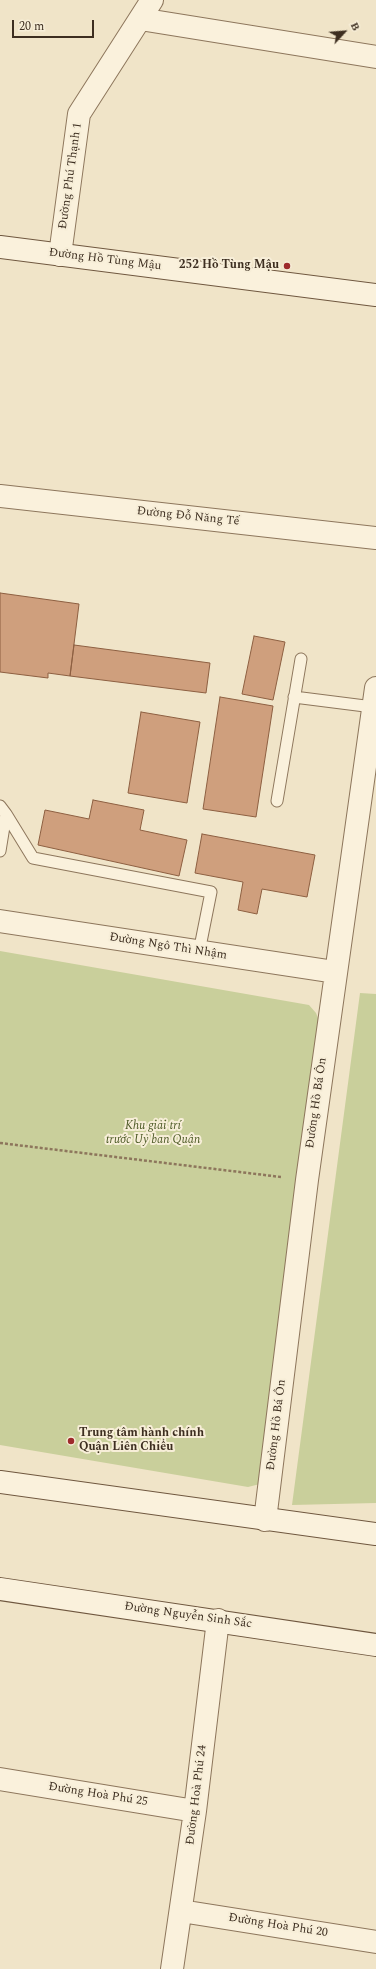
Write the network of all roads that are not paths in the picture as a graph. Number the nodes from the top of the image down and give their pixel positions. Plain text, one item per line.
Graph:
1 (152, 0) edge
2 (140, 19) junction
3 (376, 57) edge
4 (0, 247) edge
5 (60, 255) junction
6 (376, 295) edge
7 (0, 496) edge
8 (376, 538) edge
9 (301, 659) dead end
10 (374, 697) edge
11 (294, 698) junction
12 (277, 801) dead end
13 (3, 810) edge
14 (0, 851) edge
15 (0, 921) edge
16 (199, 952) junction
17 (335, 972) junction
18 (0, 1482) edge
19 (265, 1520) junction
20 (376, 1534) edge
21 (0, 1589) edge
22 (218, 1620) junction
23 (376, 1645) edge
24 (0, 1779) edge
25 (195, 1811) junction
26 (181, 1911) junction
27 (376, 1942) edge
28 (172, 1969) edge

1 - 2 street, Đường Phú Thạnh 1
2 - 3 street
2 - 5 street, Đường Phú Thạnh 1
4 - 5 street, Đường Hồ Tùng Mậu
5 - 6 street, Đường Hồ Tùng Mậu
7 - 8 street, Đường Đỗ Năng Tế
9 - 11 lane
10 - 11 lane
10 - 17 street, Đường Hồ Bá Ôn
11 - 12 lane
13 - 14 lane
13 - 16 lane
15 - 16 street, Đường Ngô Thì Nhậm
16 - 17 street, Đường Ngô Thì Nhậm
17 - 19 street, Đường Hồ Bá Ôn
18 - 19 street
19 - 20 street
21 - 22 street, Đường Nguyễn Sinh Sắc
22 - 23 street, Đường Nguyễn Sinh Sắc
22 - 25 street, Đường Hoà Phú 24
24 - 25 street, Đường Hoà Phú 25
25 - 26 street, Đường Hoà Phú 24
26 - 27 street, Đường Hoà Phú 20
26 - 28 street, Đường Hoà Phú 24

